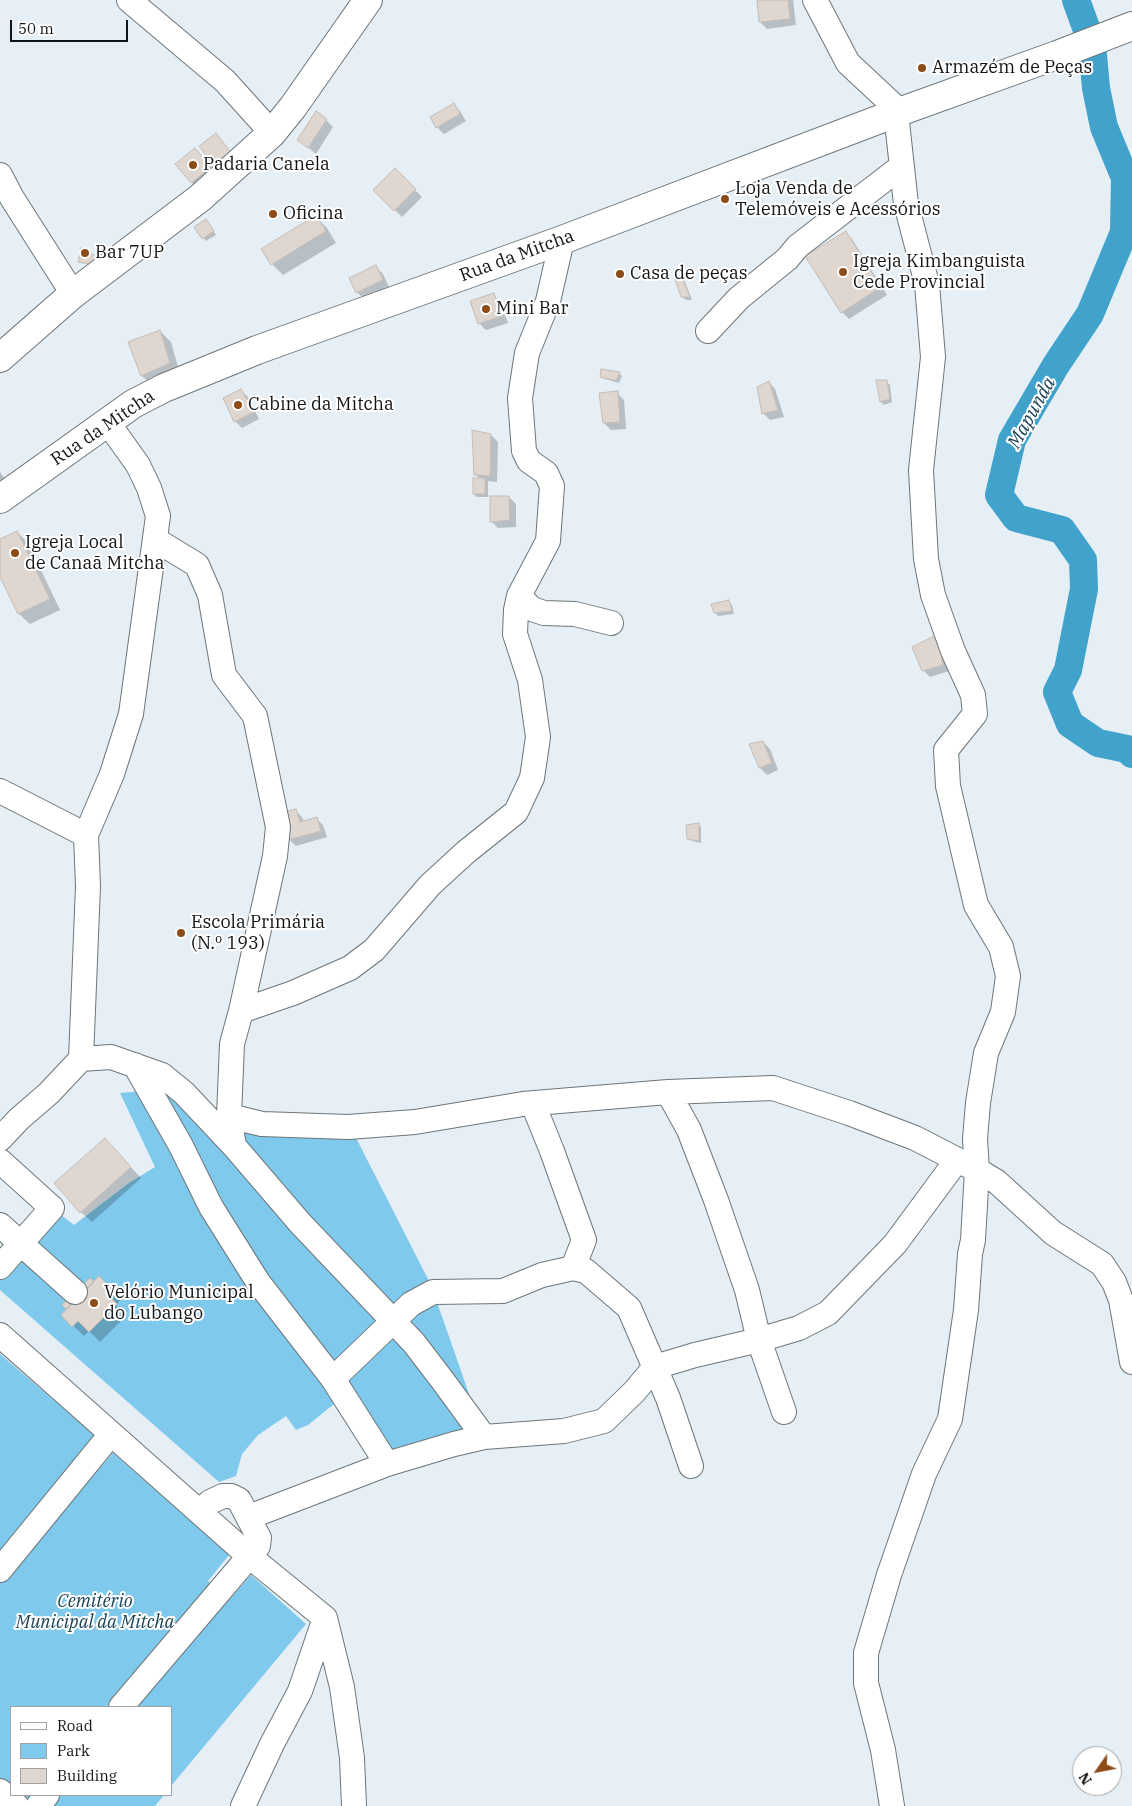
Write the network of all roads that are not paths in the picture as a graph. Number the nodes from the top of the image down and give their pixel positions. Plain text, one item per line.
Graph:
1 (129, 0) edge
2 (368, 0) edge
3 (815, 0) edge
4 (1132, 26) edge
5 (896, 113) junction
6 (272, 133) junction
7 (902, 166) junction
8 (0, 175) edge
9 (562, 240) junction
10 (74, 294) junction
11 (708, 331) dead end
12 (0, 358) edge
13 (108, 423) junction
14 (0, 499) edge
15 (156, 540) junction
16 (519, 596) junction
17 (611, 622) dead end
18 (0, 791) edge
19 (86, 835) junction
20 (241, 1011) junction
21 (81, 1058) junction
22 (135, 1065) junction
23 (668, 1092) junction
24 (533, 1104) junction
25 (229, 1116) junction
26 (0, 1139) edge
27 (234, 1146) junction
28 (0, 1161) edge
29 (967, 1165) junction
30 (0, 1225) edge
31 (21, 1243) junction
32 (0, 1267) edge
33 (573, 1268) junction
34 (76, 1292) dead end
35 (393, 1320) junction
36 (0, 1335) edge
37 (760, 1340) junction
38 (1132, 1362) edge
39 (655, 1368) junction
40 (333, 1379) junction
41 (784, 1412) dead end
42 (111, 1434) junction
43 (484, 1437) junction
44 (387, 1464) junction
45 (691, 1466) dead end
46 (200, 1512) junction
47 (249, 1517) junction
48 (249, 1556) junction
49 (0, 1570) edge
50 (325, 1618) junction
51 (122, 1706) edge
52 (0, 1792) edge
53 (46, 1796) edge
54 (17, 1806) edge
55 (38, 1806) edge
56 (243, 1806) edge
57 (354, 1806) edge
58 (892, 1806) edge

1 - 6 street
2 - 6 main road
3 - 5 street
4 - 5 main road, Rua da Mitcha
5 - 7 street
5 - 9 main road, Rua da Mitcha
6 - 10 main road
7 - 11 street
7 - 29 street
8 - 10 street
9 - 13 main road, Rua da Mitcha
9 - 16 street
10 - 12 main road
13 - 14 main road, Rua da Mitcha
13 - 15 street
15 - 19 street
15 - 20 street
16 - 17 street
16 - 20 street
18 - 19 street
19 - 21 street
20 - 25 street
21 - 22 street
21 - 26 street
22 - 27 street
22 - 40 street
23 - 24 street
23 - 29 street
23 - 37 street
24 - 25 street
24 - 33 street
25 - 27 street
27 - 35 street
28 - 31 street
29 - 37 street
29 - 38 street
29 - 58 street
30 - 31 street
31 - 32 street
31 - 34 street
33 - 35 street
33 - 39 street
35 - 40 street
35 - 43 street
36 - 42 street
37 - 39 street
37 - 41 street
39 - 43 street
39 - 45 street
40 - 44 street
42 - 46 street
42 - 49 street
43 - 44 street
44 - 47 street
46 - 47 street
46 - 48 street
47 - 48 street
48 - 50 street
48 - 51 street
50 - 56 street
50 - 57 street
52 - 54 street
53 - 55 street

